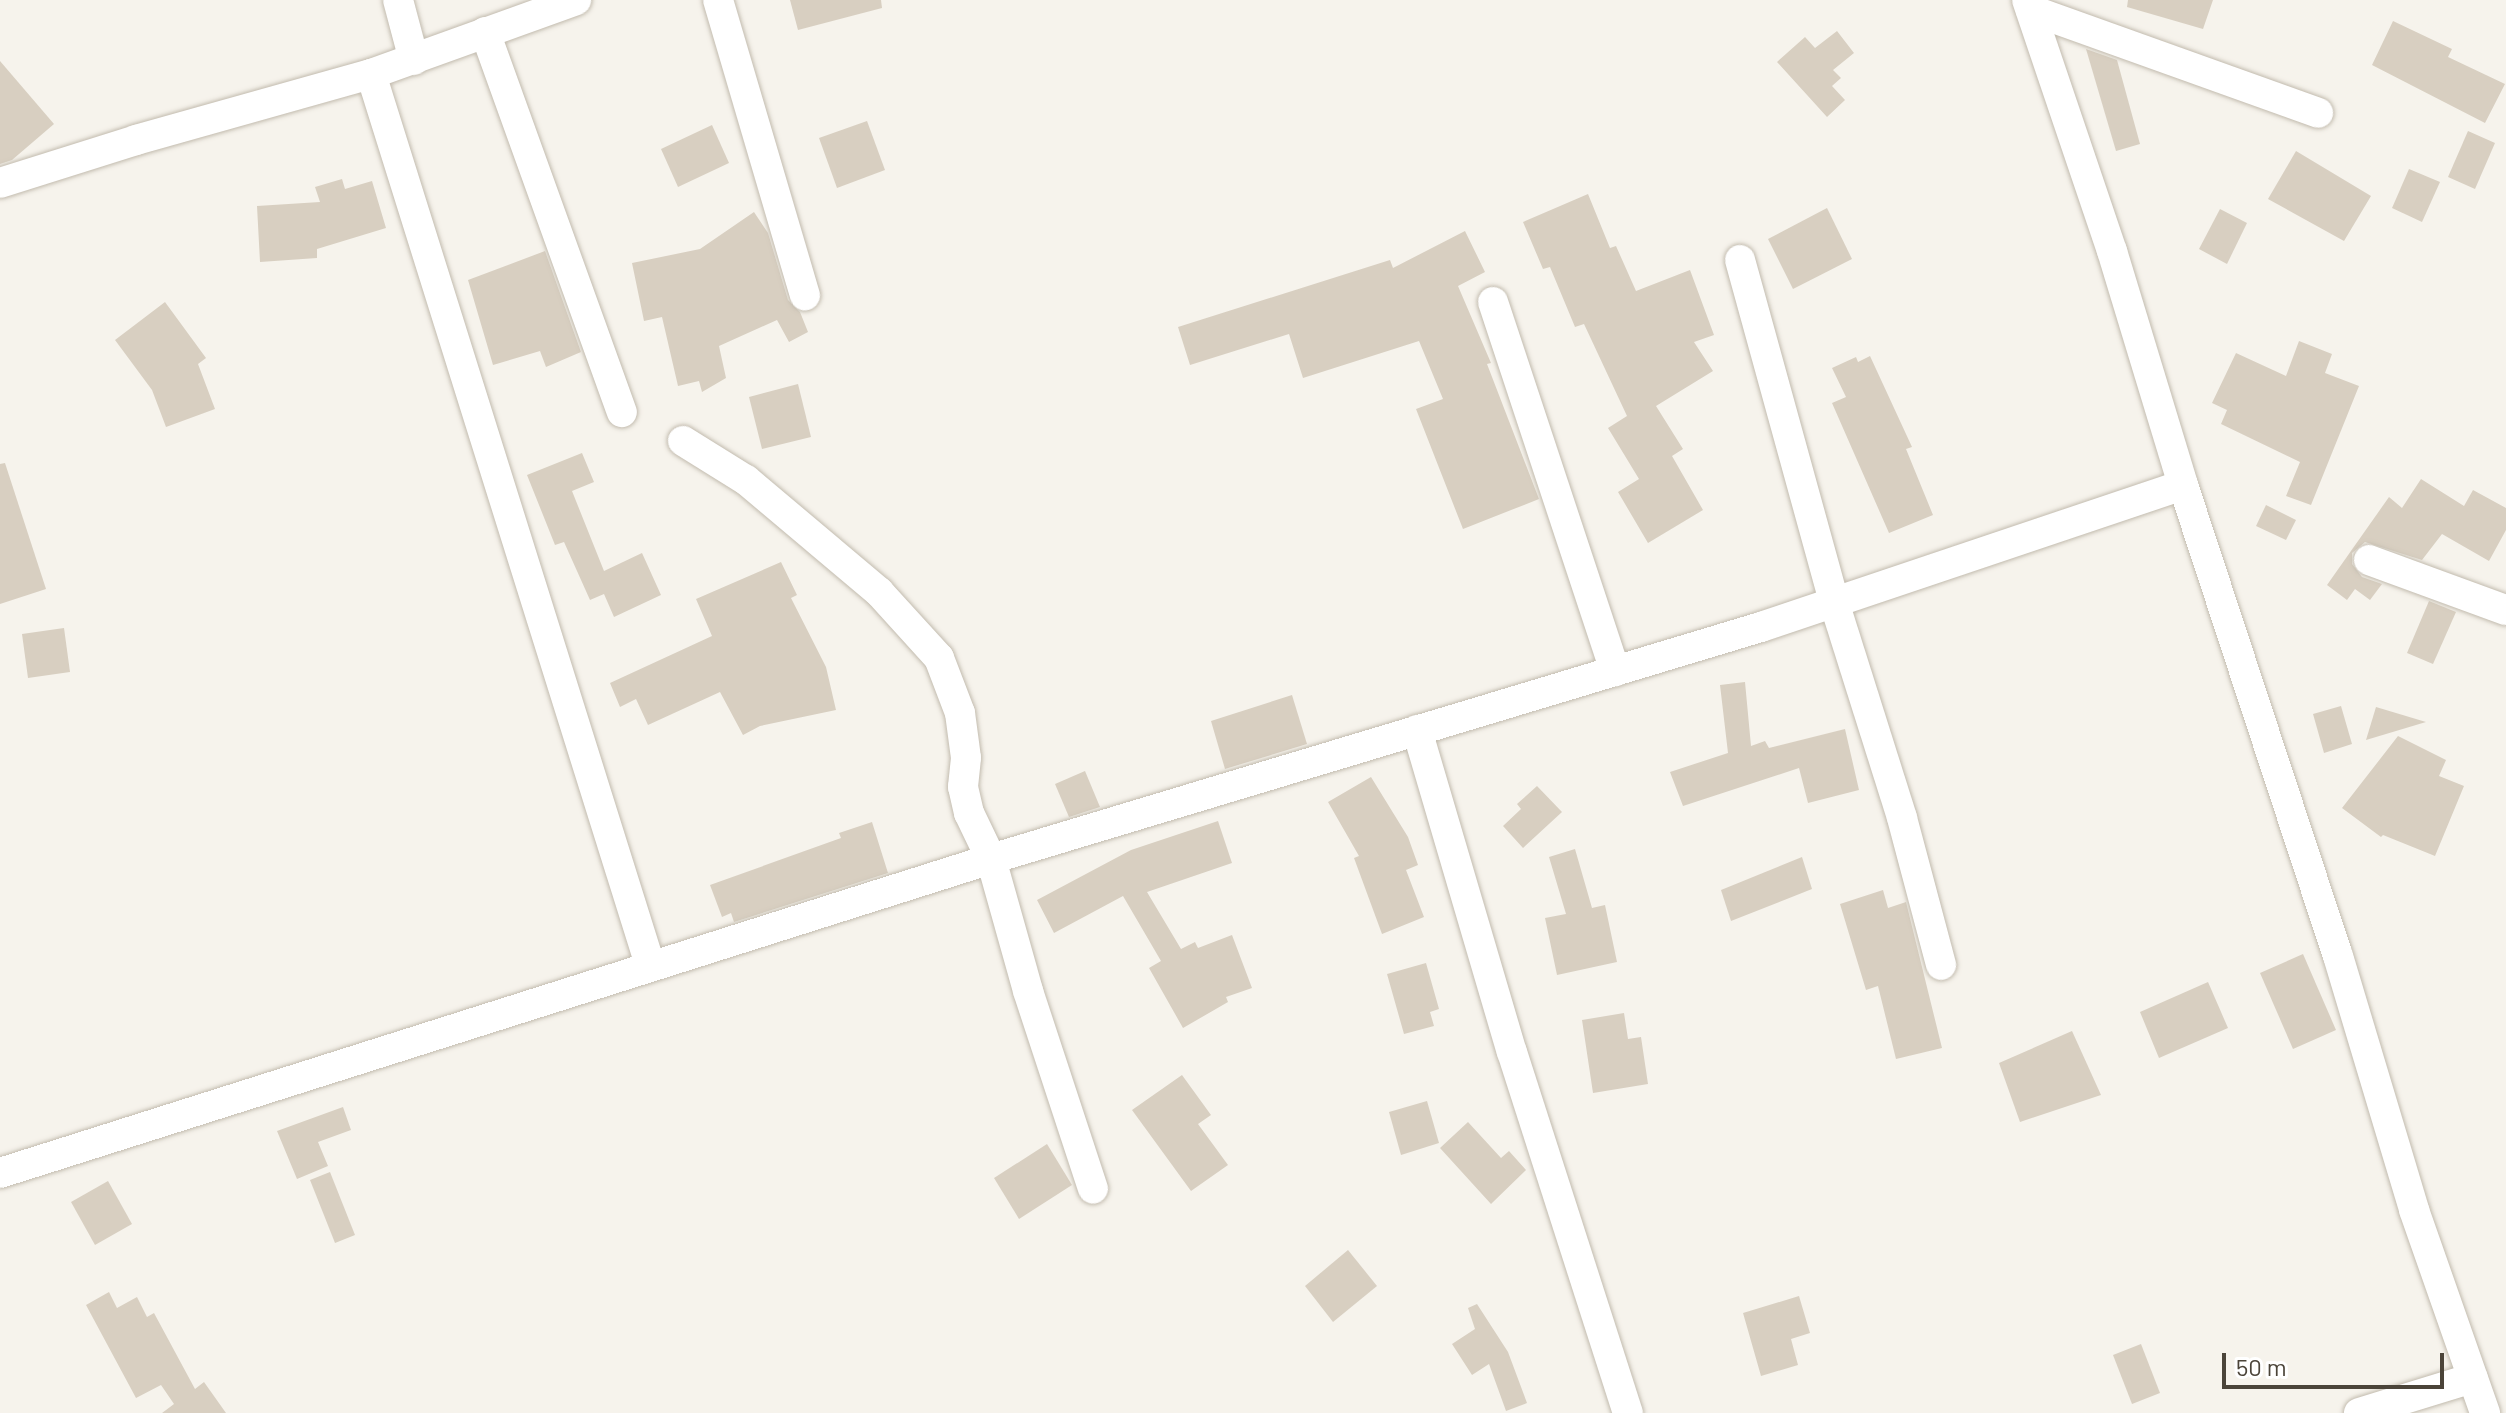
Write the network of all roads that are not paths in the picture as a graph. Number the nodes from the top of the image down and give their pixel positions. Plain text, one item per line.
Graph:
1 (398, 0) edge
2 (576, 0) edge
3 (718, 0) edge
4 (2029, 5) edge
5 (485, 32) junction
6 (414, 60) junction
7 (371, 74) junction
8 (2318, 113) dead end
9 (0, 183) edge
10 (1740, 260) dead end
11 (805, 295) dead end
12 (1493, 302) dead end
13 (622, 412) dead end
14 (683, 441) dead end
15 (2183, 485) junction
16 (2369, 560) dead end
17 (1834, 602) junction
18 (2506, 610) edge
19 (1615, 671) junction
20 (1417, 730) junction
21 (991, 859) junction
22 (650, 965) junction
23 (1941, 965) dead end
24 (0, 1173) edge
25 (1093, 1189) dead end
26 (2473, 1378) junction
27 (1628, 1413) edge
28 (2359, 1413) edge
29 (2485, 1413) edge

1 - 6 street
2 - 5 street
3 - 11 street
4 - 8 street
4 - 15 street
5 - 6 street
5 - 13 street
6 - 7 street
7 - 9 street
7 - 22 street
10 - 17 street
12 - 19 street
14 - 21 street
15 - 17 street
15 - 26 street
16 - 18 street
17 - 19 street
17 - 23 street
19 - 20 street
20 - 21 street
20 - 27 street
21 - 22 street
21 - 25 street
22 - 24 street
26 - 28 street
26 - 29 street

